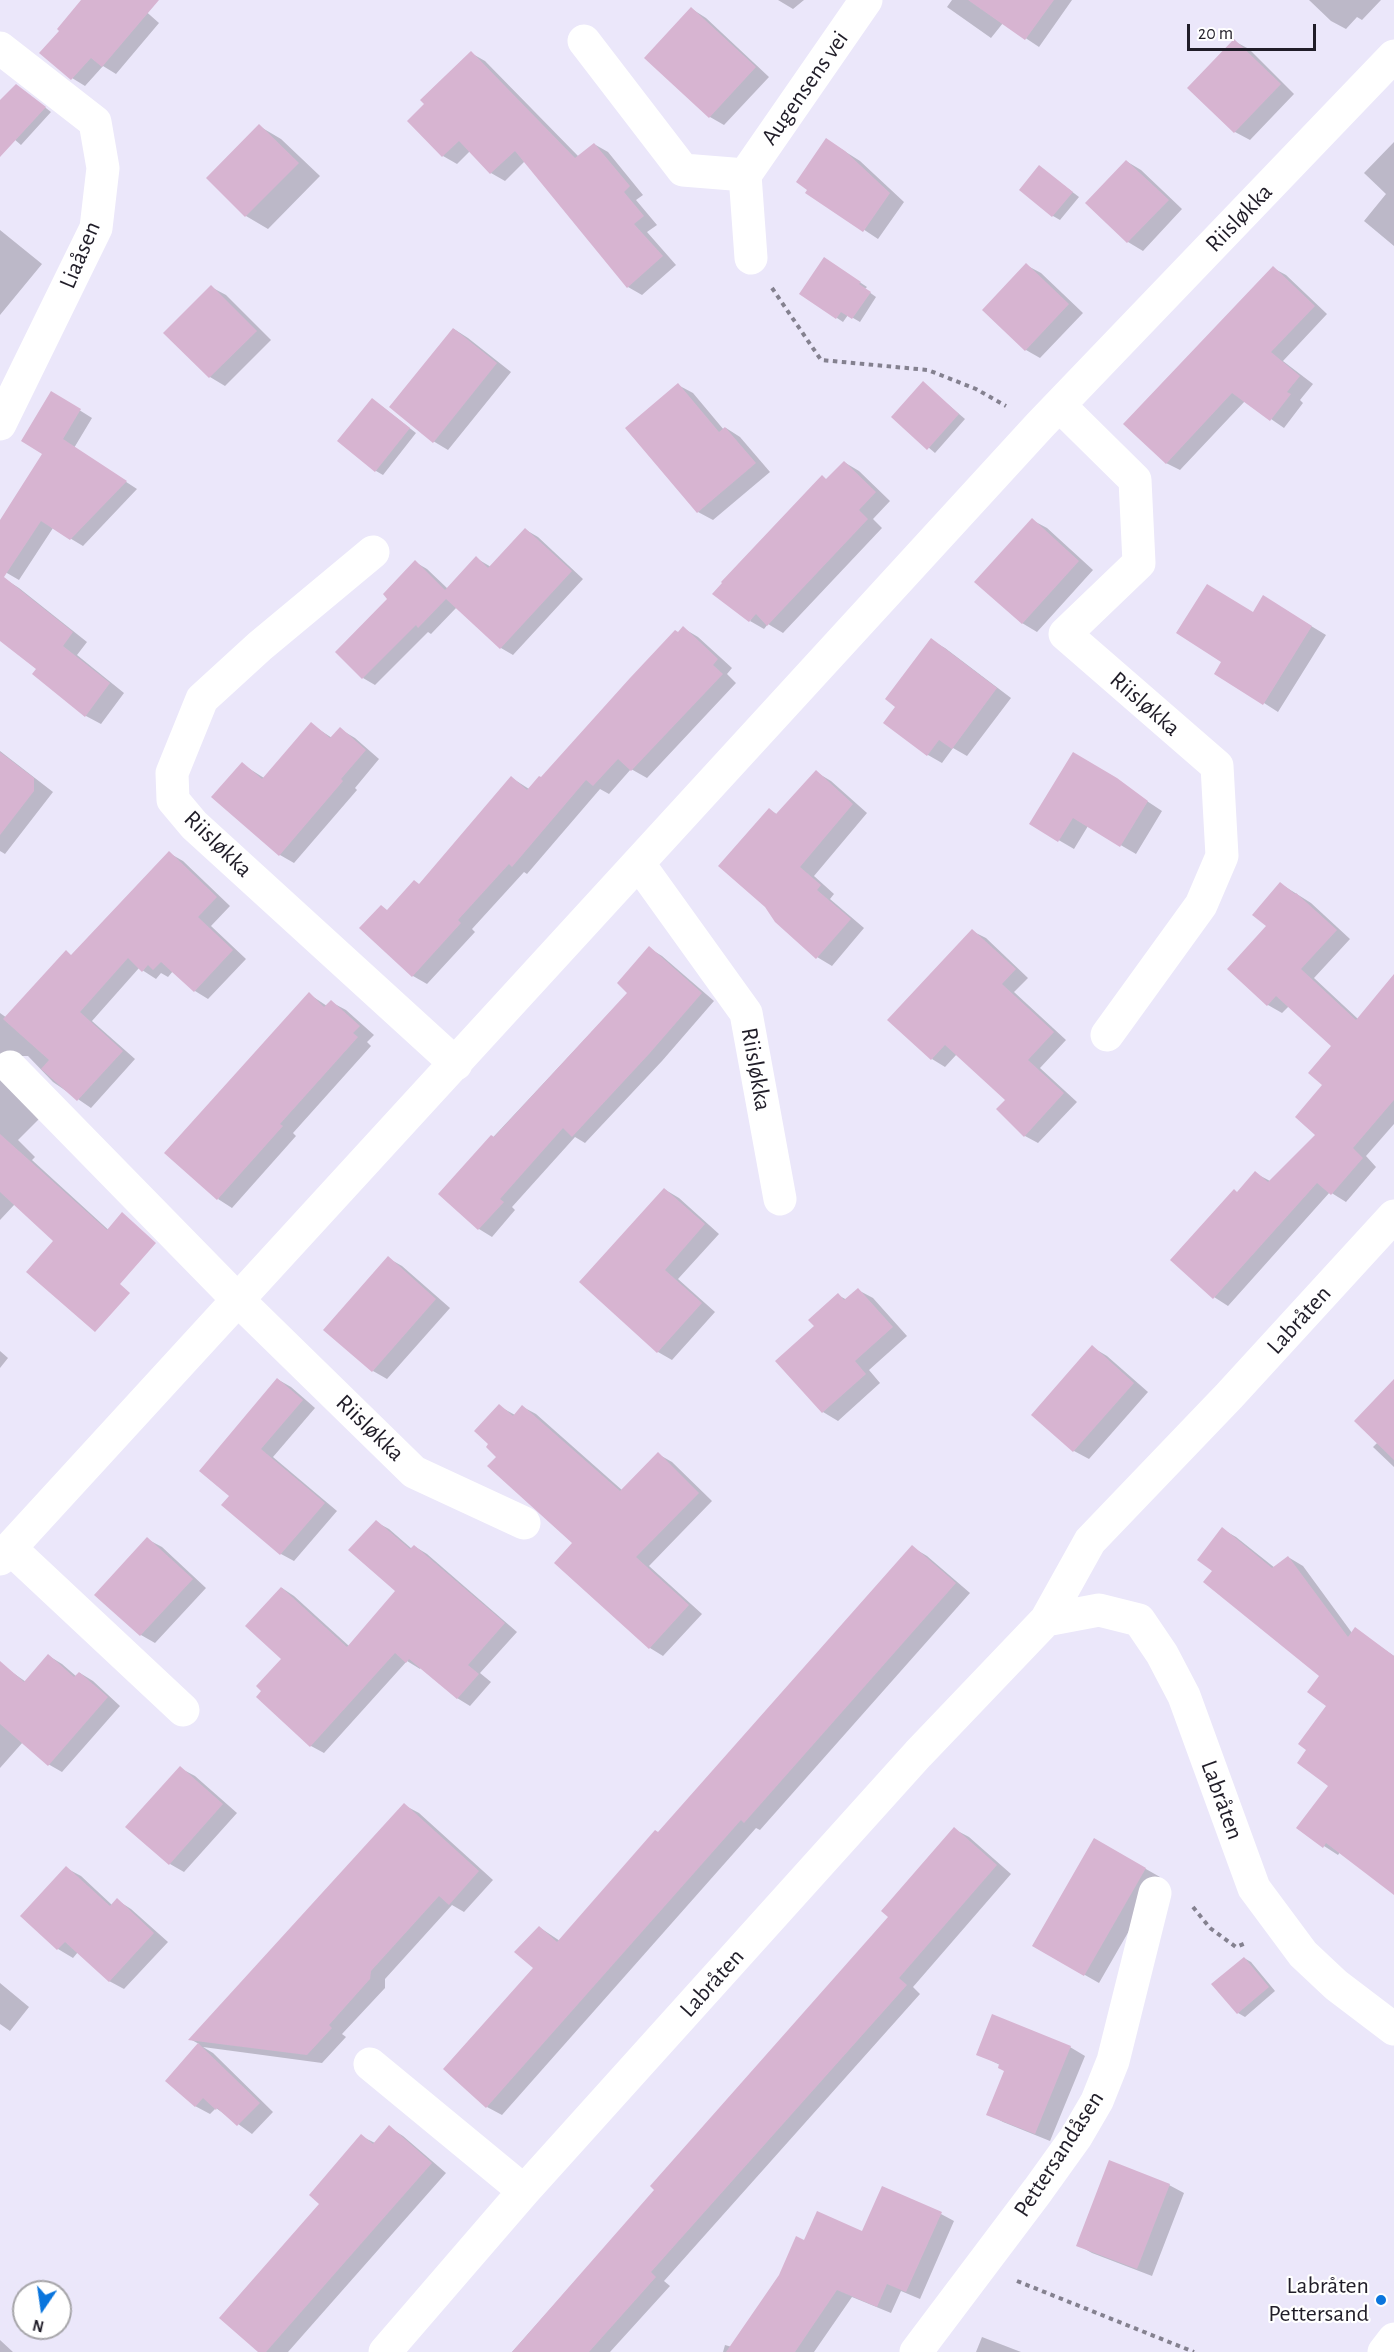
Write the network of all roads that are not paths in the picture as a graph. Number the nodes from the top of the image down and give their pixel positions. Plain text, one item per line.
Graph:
1 (866, 0) edge
2 (584, 41) dead end
3 (0, 48) edge
4 (1394, 56) edge
5 (745, 175) junction
6 (751, 258) road end
7 (1050, 415) junction
8 (0, 424) edge
9 (373, 552) dead end
10 (639, 864) junction
11 (1107, 1035) dead end
12 (456, 1064) junction
13 (10, 1067) dead end
14 (780, 1199) dead end
15 (1394, 1216) edge
16 (238, 1300) junction
17 (524, 1524) dead end
18 (5, 1554) edge
19 (1046, 1620) junction
20 (183, 1710) dead end
21 (1155, 1893) road end
22 (1394, 2029) edge
23 (370, 2064) dead end
24 (524, 2191) junction
25 (1394, 2339) edge
26 (385, 2352) edge
27 (916, 2352) edge
28 (1384, 2352) edge

1 - 5 street, Augensens vei
2 - 5 street
3 - 8 street, Liaåsen
4 - 7 street, Riisløkka
5 - 6 street
7 - 10 street, Riisløkka
7 - 11 street, Riisløkka
9 - 12 street, Riisløkka
10 - 12 street, Riisløkka
10 - 14 street, Riisløkka
12 - 16 street, Riisløkka
13 - 16 street, Riisløkka
15 - 19 street, Labråten
16 - 17 street, Riisløkka
16 - 18 street, Riisløkka
18 - 20 street, Riisløkka
19 - 22 street, Labråten
19 - 24 street, Labråten
21 - 27 street, Pettersandåsen
23 - 24 street
24 - 26 street, Labråten
25 - 28 street

